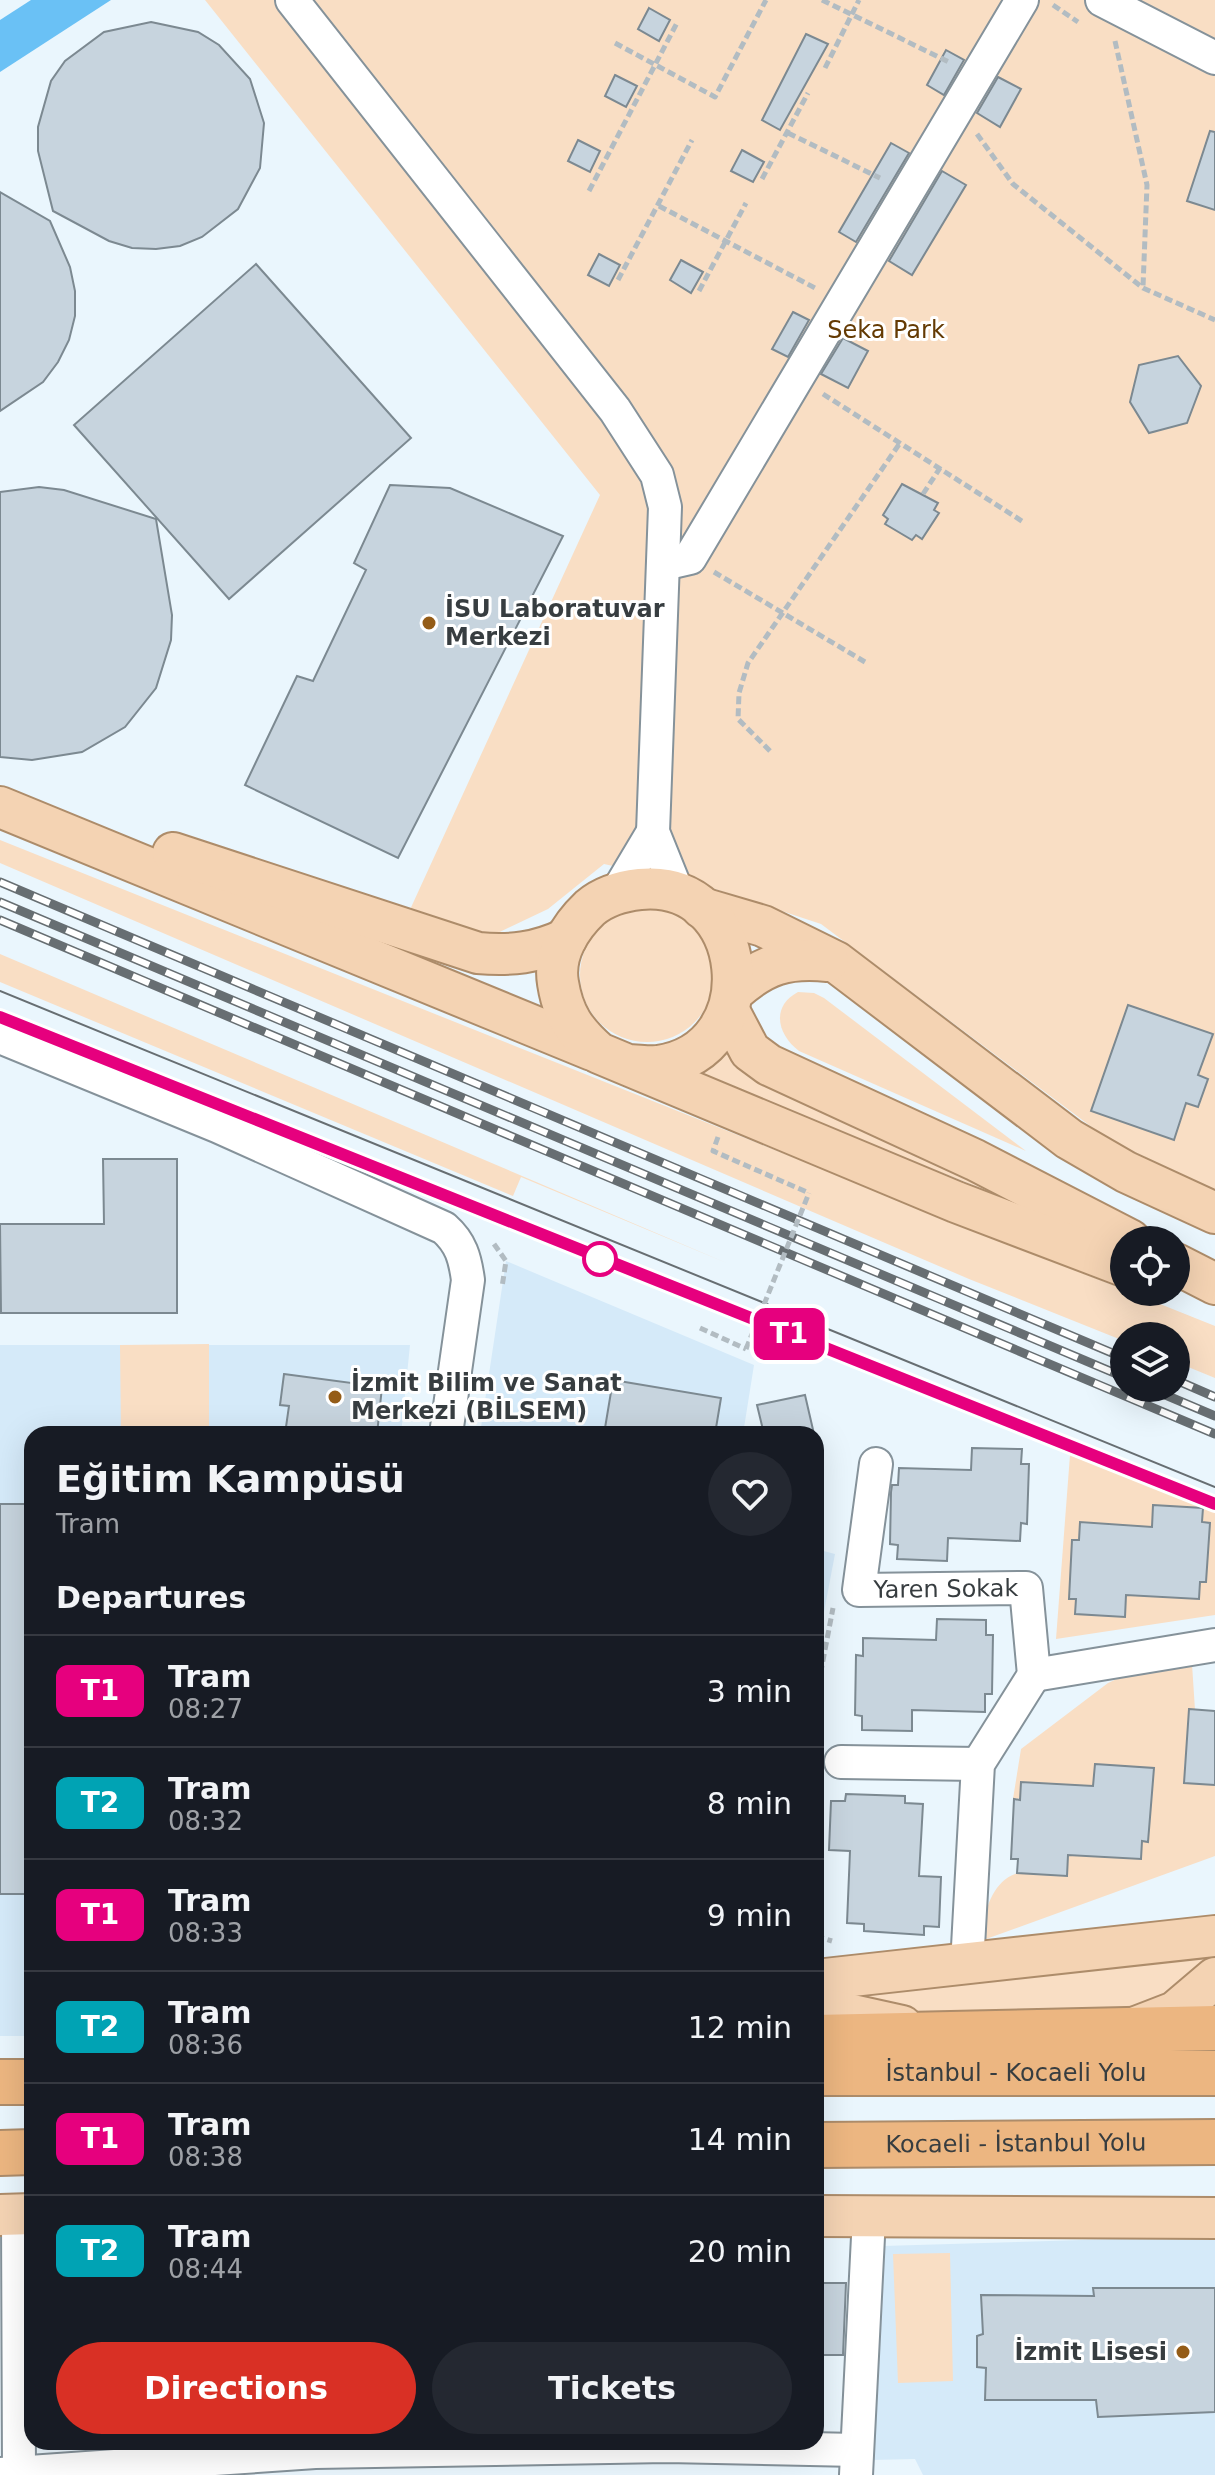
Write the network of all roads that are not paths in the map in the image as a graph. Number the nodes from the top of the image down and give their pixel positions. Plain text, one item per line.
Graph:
1 (292, 0) edge
2 (1022, 0) edge
3 (1102, 0) edge
4 (1215, 58) edge
5 (677, 561) junction
6 (0, 805) edge
7 (653, 832) junction
8 (616, 894) junction
9 (690, 901) junction
10 (566, 939) junction
11 (836, 962) junction
12 (731, 1002) junction
13 (0, 1037) edge
14 (614, 1059) junction
15 (1215, 1213) edge
16 (1110, 1230) edge
17 (1110, 1261) edge
18 (1190, 1271) edge
19 (1215, 1284) edge
20 (1190, 1290) edge
21 (1215, 1300) edge
22 (447, 1426) edge
23 (876, 1464) dead end
24 (1215, 1645) edge
25 (1034, 1675) junction
26 (841, 1762) dead end
27 (978, 1764) junction
28 (1215, 1936) edge
29 (967, 1965) junction
30 (1215, 1978) edge
31 (824, 1979) edge
32 (824, 2009) edge
33 (1215, 2028) edge
34 (1129, 2030) junction
35 (941, 2034) junction
36 (824, 2037) edge
37 (824, 2073) edge
38 (1215, 2073) edge
39 (0, 2082) edge
40 (24, 2082) edge
41 (1215, 2142) edge
42 (824, 2145) edge
43 (24, 2152) edge
44 (0, 2153) edge
45 (17, 2215) edge
46 (824, 2216) edge
47 (869, 2217) junction
48 (1215, 2218) edge
49 (9, 2367) edge
50 (282, 2450) edge
51 (714, 2450) edge
52 (856, 2462) edge
53 (25, 2473) edge

1 - 5 street
2 - 5 street
3 - 4 street
5 - 7 street
6 - 10 main road
6 - 14 main road
7 - 8 street
7 - 9 street
8 - 9 main road
8 - 10 main road
9 - 11 main road
9 - 12 main road
10 - 14 main road
11 - 12 main road
11 - 15 main road
12 - 14 main road
12 - 16 main road
13 - 22 street
14 - 17 main road
18 - 19 main road
20 - 21 main road
23 - 25 street, Yaren Sokak
24 - 25 street
25 - 27 street
26 - 27 street
27 - 29 street
28 - 29 main road
29 - 31 main road
30 - 34 main road
32 - 35 main road
33 - 34 highway
34 - 35 highway
35 - 36 highway
37 - 38 highway, İstanbul - Kocaeli Yolu
39 - 40 highway
41 - 42 highway, Kocaeli - İstanbul Yolu
43 - 44 highway
45 - 49 street
46 - 47 main road
47 - 48 main road
47 - 52 street
49 - 53 street
50 - 53 street
51 - 52 street

